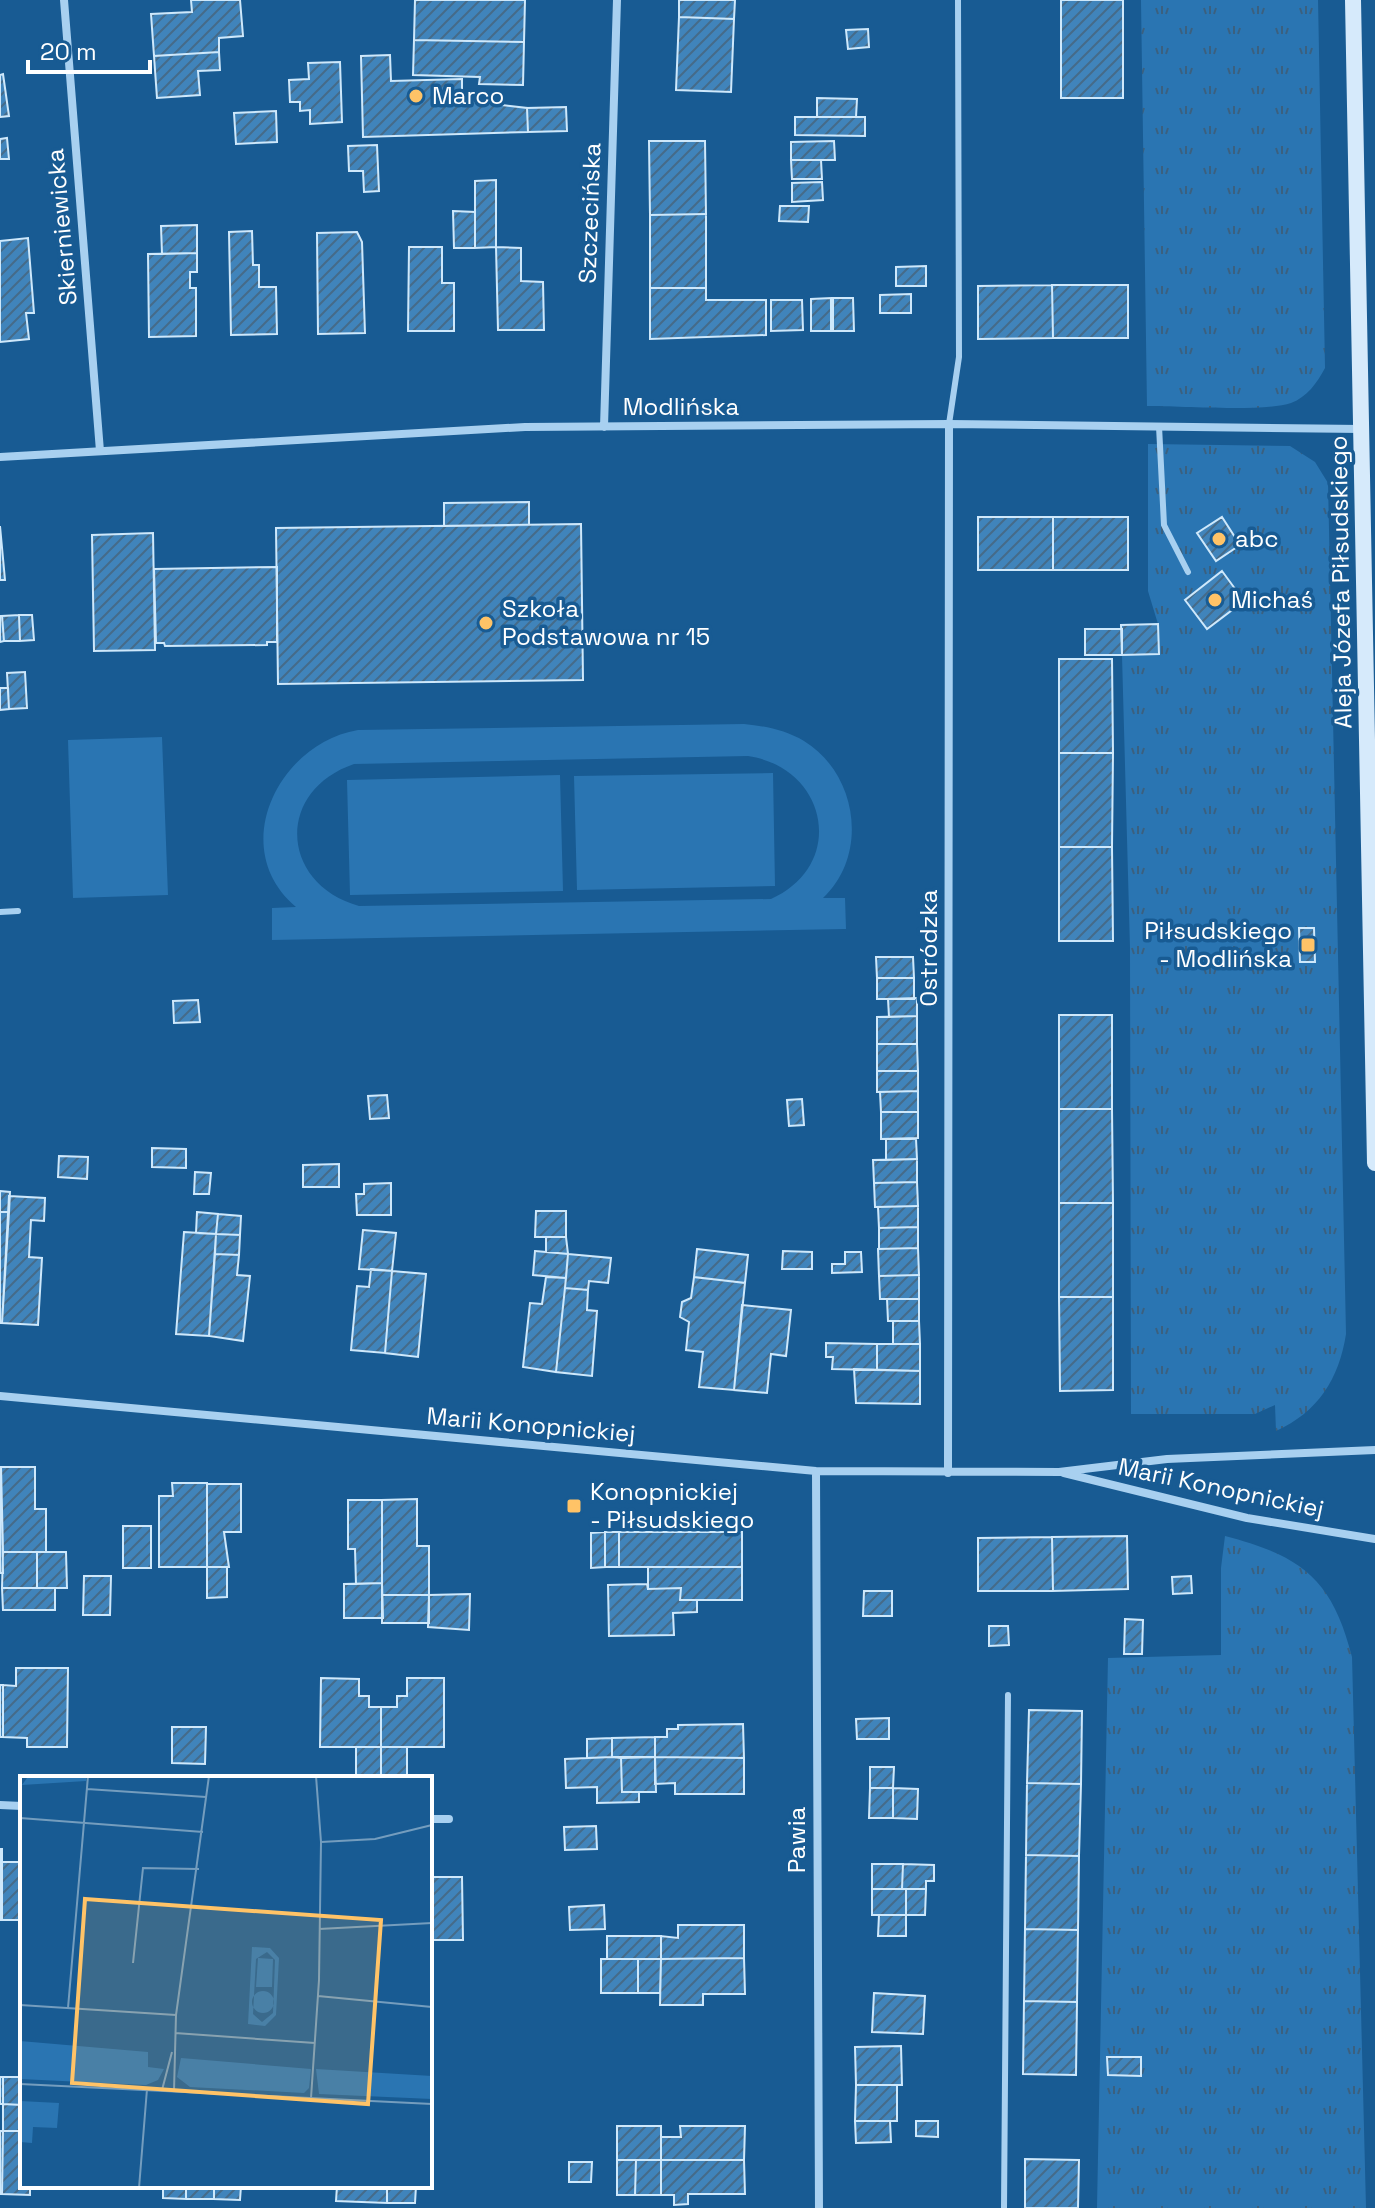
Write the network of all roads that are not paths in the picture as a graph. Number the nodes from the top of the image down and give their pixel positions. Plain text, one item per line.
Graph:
1 (64, 0) edge
2 (617, 0) edge
3 (958, 0) edge
4 (1353, 0) edge
5 (949, 424) junction
6 (1159, 425) junction
7 (604, 427) junction
8 (1362, 429) junction
9 (100, 451) junction
10 (0, 457) edge
11 (1188, 572) dead end
12 (18, 911) dead end
13 (0, 912) edge
14 (1375, 1163) edge
15 (0, 1396) edge
16 (1375, 1450) edge
17 (816, 1471) junction
18 (1059, 1472) junction
19 (948, 1473) junction
20 (1375, 1539) edge
21 (1008, 1695) dead end
22 (0, 1805) edge
23 (20, 1806) edge
24 (432, 1819) edge
25 (449, 1819) dead end
26 (819, 2208) edge
27 (1004, 2208) edge

1 - 9 street, Skierniewicka
2 - 7 street, Szczecińska
3 - 5 lane
4 - 8 main road, Aleja Józefa Piłsudskiego
5 - 6 street, Modlińska
5 - 7 street, Modlińska
5 - 19 street, Ostródzka
6 - 8 street, Modlińska
6 - 11 lane
7 - 9 street, Modlińska
8 - 14 main road, Aleja Józefa Piłsudskiego
9 - 10 street, Modlińska
12 - 13 lane
15 - 17 street, Marii Konopnickiej
16 - 18 street, Marii Konopnickiej
17 - 19 street, Marii Konopnickiej
17 - 26 street, Pawia
18 - 19 street, Marii Konopnickiej
18 - 20 street, Marii Konopnickiej
21 - 27 lane
22 - 23 street
24 - 25 street

